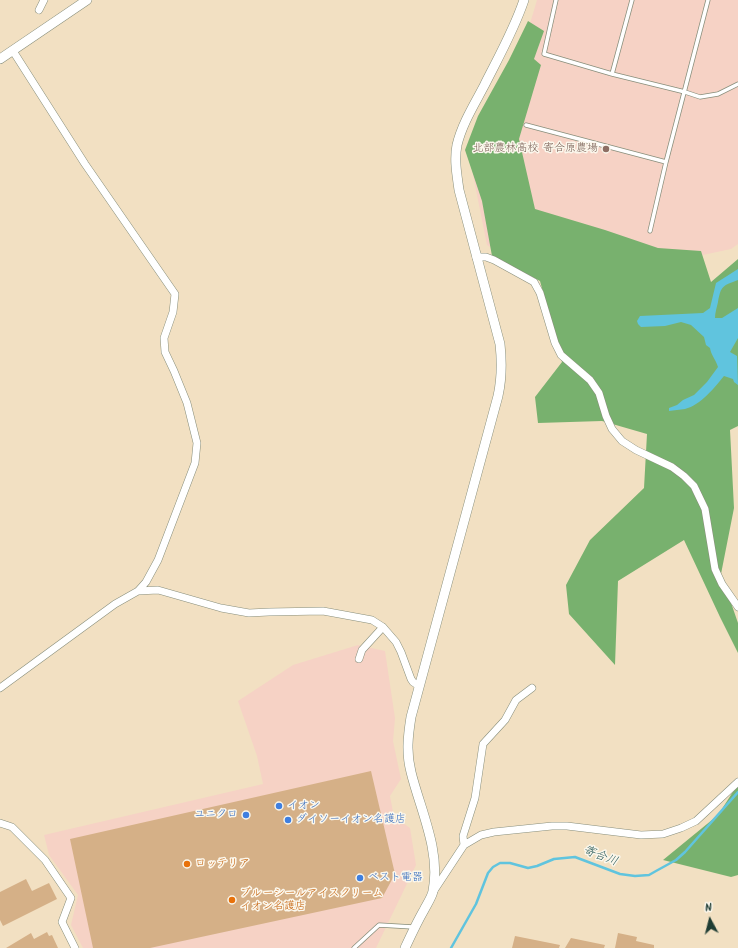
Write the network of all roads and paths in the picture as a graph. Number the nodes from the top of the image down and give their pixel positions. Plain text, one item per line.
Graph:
1 (44, 0) edge
2 (87, 0) edge
3 (524, 0) edge
4 (556, 0) edge
5 (632, 0) edge
6 (708, 0) edge
7 (39, 10) dead end
8 (13, 51) junction
9 (0, 59) edge
10 (612, 74) junction
11 (738, 84) edge
12 (685, 92) junction
13 (526, 125) dead end
14 (666, 162) junction
15 (650, 231) dead end
16 (476, 257) junction
17 (138, 591) junction
18 (738, 607) edge
19 (383, 627) junction
20 (359, 659) dead end
21 (419, 686) junction
22 (0, 688) edge
23 (532, 688) dead end
24 (738, 782) edge
25 (0, 823) edge
26 (464, 845) junction
27 (433, 892) junction
28 (415, 927) junction
29 (75, 948) edge
30 (354, 948) edge
31 (405, 948) edge

1 - 7 street
2 - 8 street
3 - 16 street
4 - 10 lane
5 - 10 lane
6 - 12 lane
8 - 9 street
8 - 17 street
10 - 12 lane
11 - 12 lane
12 - 14 lane
13 - 14 lane
14 - 15 lane
16 - 18 street
16 - 21 street
17 - 19 street
17 - 22 street
19 - 20 street
19 - 21 street
21 - 27 street
23 - 26 street
24 - 26 street
25 - 29 street
26 - 27 street
27 - 28 street
28 - 30 lane
28 - 31 street

